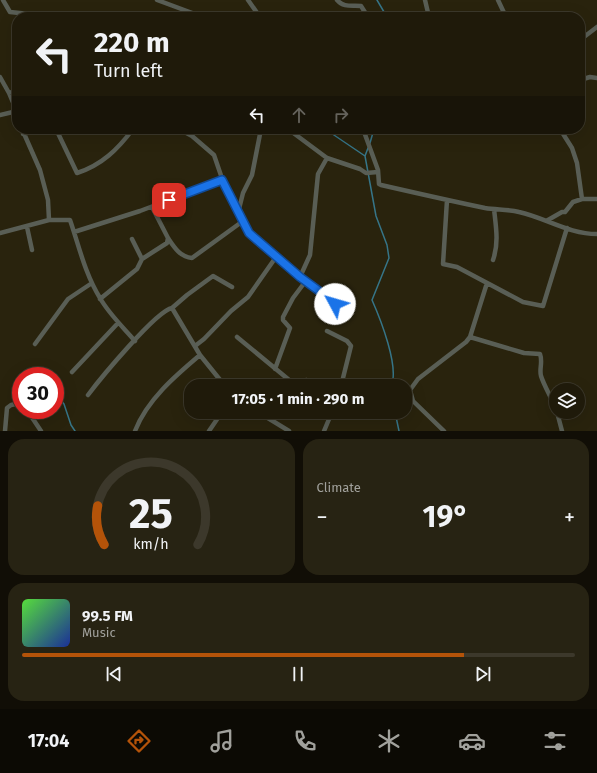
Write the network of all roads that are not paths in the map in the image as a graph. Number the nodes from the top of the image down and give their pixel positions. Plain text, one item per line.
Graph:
1 (3, 0) edge
2 (157, 0) edge
3 (248, 0) edge
4 (337, 0) edge
5 (425, 0) edge
6 (498, 0) edge
7 (7, 8) junction
8 (0, 10) edge
9 (12, 12) edge
10 (189, 12) edge
11 (256, 12) edge
12 (365, 12) edge
13 (429, 12) edge
14 (504, 12) edge
15 (597, 27) edge
16 (585, 36) edge
17 (0, 77) edge
18 (585, 78) edge
19 (597, 78) edge
20 (12, 92) edge
21 (9, 93) junction
22 (12, 100) edge
23 (12, 112) edge
24 (0, 115) edge
25 (24, 134) edge
26 (58, 134) edge
27 (129, 134) edge
28 (188, 134) edge
29 (260, 134) edge
30 (295, 134) edge
31 (365, 134) edge
32 (563, 134) edge
33 (327, 158) junction
34 (378, 172) junction
35 (222, 180) junction
36 (582, 199) junction
37 (597, 199) edge
38 (447, 200) junction
39 (152, 207) junction
40 (494, 209) junction
41 (238, 213) junction
42 (49, 220) junction
43 (548, 220) junction
44 (243, 221) junction
45 (27, 228) junction
46 (567, 228) junction
47 (74, 232) junction
48 (0, 233) edge
49 (597, 234) edge
50 (168, 238) junction
51 (132, 239) dead end
52 (32, 250) dead end
53 (276, 257) junction
54 (142, 259) junction
55 (493, 260) dead end
56 (300, 277) junction
57 (305, 282) junction
58 (487, 282) junction
59 (92, 283) junction
60 (232, 287) dead end
61 (100, 298) junction
62 (172, 308) junction
63 (337, 309) dead end
64 (118, 323) junction
65 (327, 331) dead end
66 (237, 337) dead end
67 (470, 337) junction
68 (135, 341) junction
69 (35, 344) dead end
70 (195, 346) junction
71 (200, 355) junction
72 (275, 369) junction
73 (72, 372) dead end
74 (219, 379) edge
75 (288, 379) edge
76 (343, 379) edge
77 (549, 391) edge
78 (88, 395) dead end
79 (12, 405) edge
80 (3, 411) edge
81 (33, 419) edge
82 (217, 419) edge
83 (270, 419) edge
84 (329, 419) edge
85 (558, 419) edge
86 (442, 430) edge
87 (6, 431) edge
88 (41, 431) edge
89 (135, 431) edge
90 (208, 431) edge
91 (290, 431) edge
92 (324, 431) edge
93 (562, 431) edge

1 - 7 street
2 - 10 street
3 - 11 street
4 - 12 street
5 - 13 street
6 - 14 street
7 - 8 street
7 - 9 street
15 - 16 street
17 - 21 street
18 - 19 street
20 - 21 street
21 - 22 street
23 - 24 street
25 - 42 street
26 - 27 street
28 - 35 street
29 - 41 street
30 - 33 street
31 - 34 street
32 - 36 street
33 - 34 street
33 - 56 street
34 - 38 street
35 - 39 street
35 - 41 street
36 - 37 street
36 - 43 street
38 - 40 street
38 - 58 street
39 - 47 street
39 - 50 street
40 - 43 street
40 - 55 street
41 - 44 street
42 - 45 street
42 - 47 street
43 - 46 street
44 - 50 street
44 - 53 street
45 - 48 street
45 - 52 street
46 - 49 street
46 - 58 street
47 - 59 street
50 - 54 street
51 - 54 street
53 - 56 street
53 - 70 street
54 - 61 street
56 - 57 street
57 - 63 street
57 - 72 street
58 - 67 street
59 - 61 street
59 - 69 street
60 - 62 street
61 - 64 street
62 - 68 street
62 - 70 street
64 - 68 street
64 - 73 street
65 - 76 street
66 - 72 street
67 - 77 street
67 - 86 street
68 - 78 street
70 - 71 street
71 - 74 street
71 - 89 street
72 - 75 street
79 - 80 street
80 - 87 street
81 - 88 street
82 - 90 street
83 - 91 street
84 - 92 street
85 - 93 street

